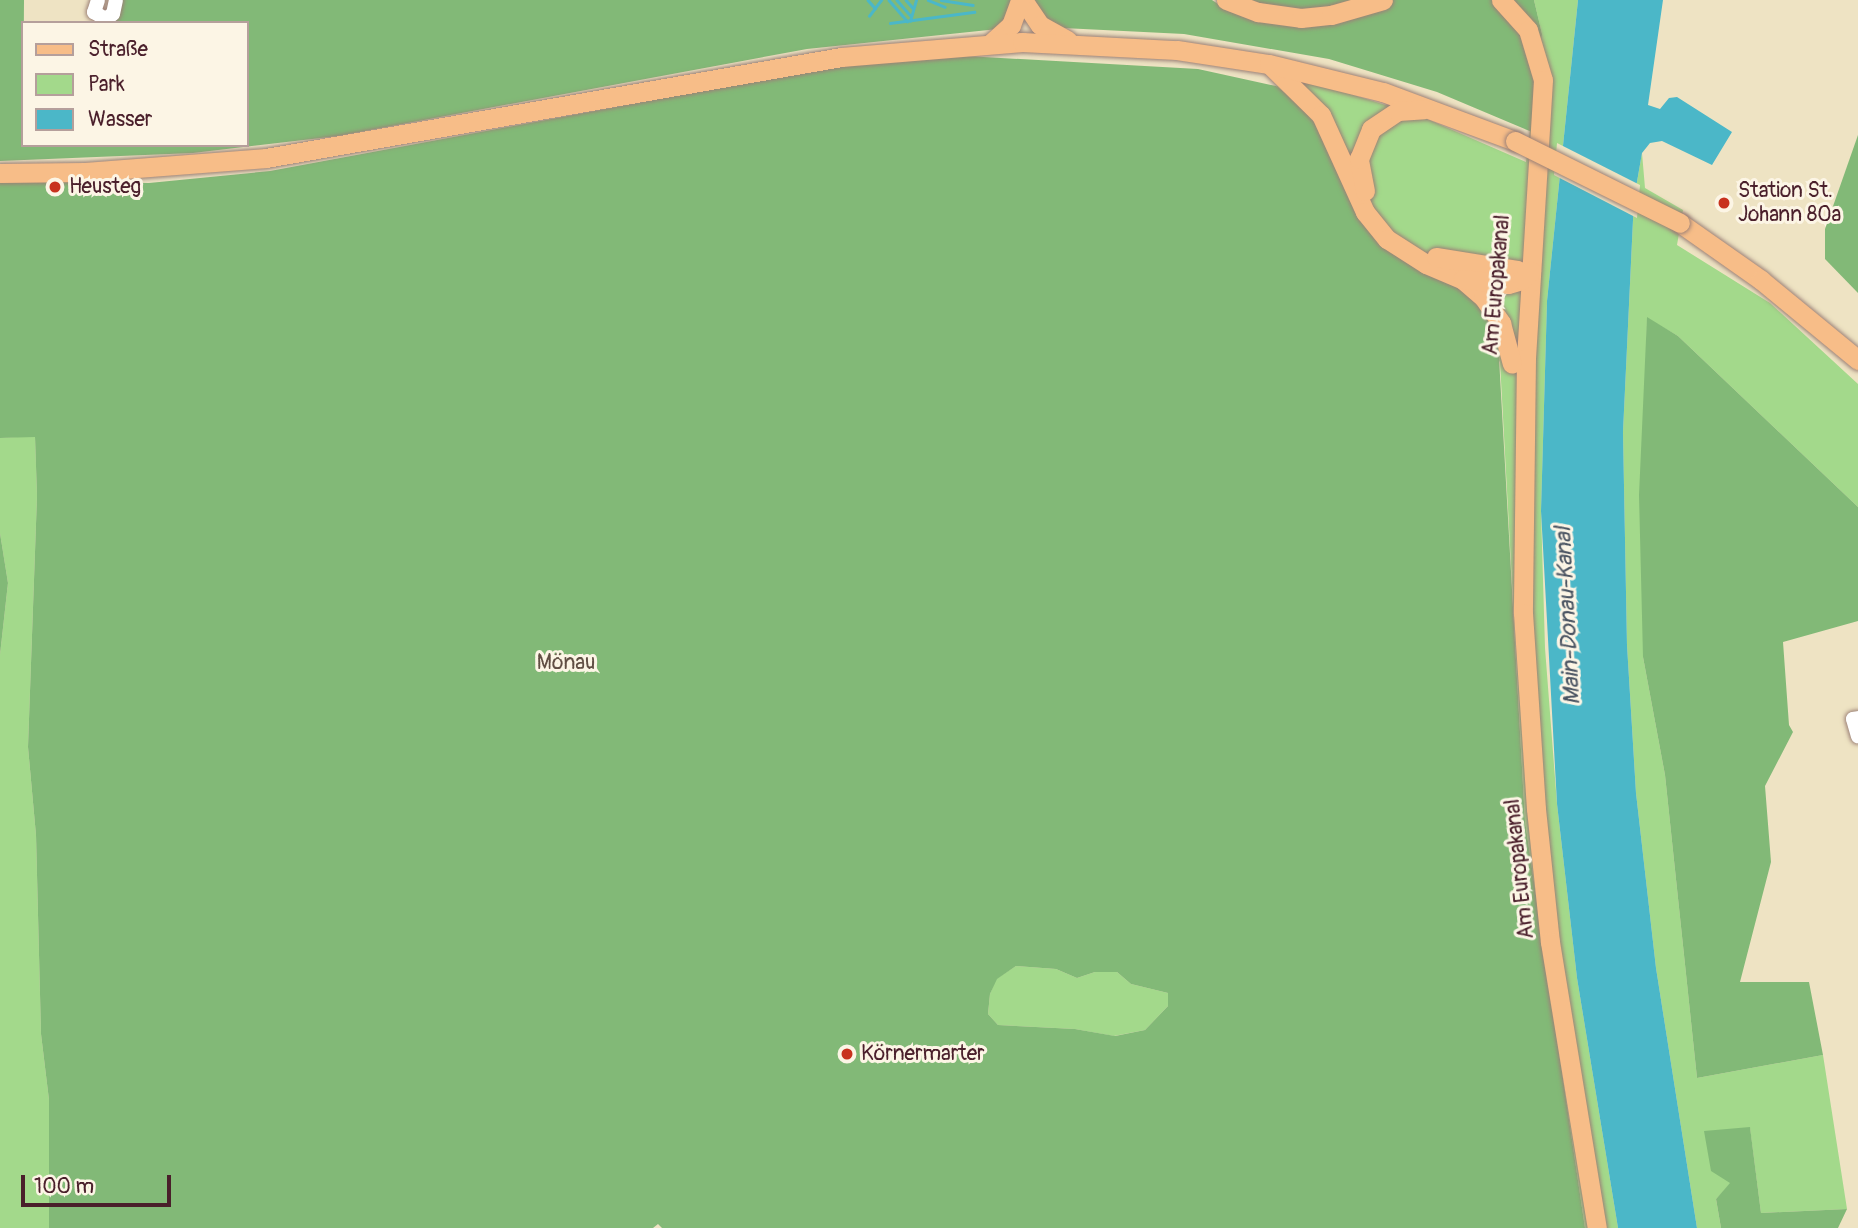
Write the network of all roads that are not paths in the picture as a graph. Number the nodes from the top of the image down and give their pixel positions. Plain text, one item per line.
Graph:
1 (98, 0) edge
2 (1022, 0) edge
3 (1226, 0) edge
4 (1383, 0) edge
5 (1500, 0) edge
6 (114, 2) edge
7 (991, 43) junction
8 (1071, 43) junction
9 (1269, 64) junction
10 (1432, 108) junction
11 (0, 173) edge
12 (1524, 277) junction
13 (1462, 279) junction
14 (1858, 360) edge
15 (1512, 364) junction
16 (1521, 501) junction
17 (1856, 719) edge
18 (1858, 736) edge
19 (1597, 1228) edge

1 - 6 street
2 - 7 main road
2 - 8 main road
3 - 4 main road
5 - 12 main road, Am Europakanal
7 - 8 main road
7 - 11 main road
8 - 9 main road
9 - 10 main road
9 - 13 main road
10 - 12 main road
10 - 14 main road, bridge
12 - 13 main road
12 - 15 main road, Am Europakanal
12 - 16 main road, Am Europakanal
13 - 15 main road
15 - 16 main road, Am Europakanal
16 - 19 main road, Am Europakanal
17 - 18 street

